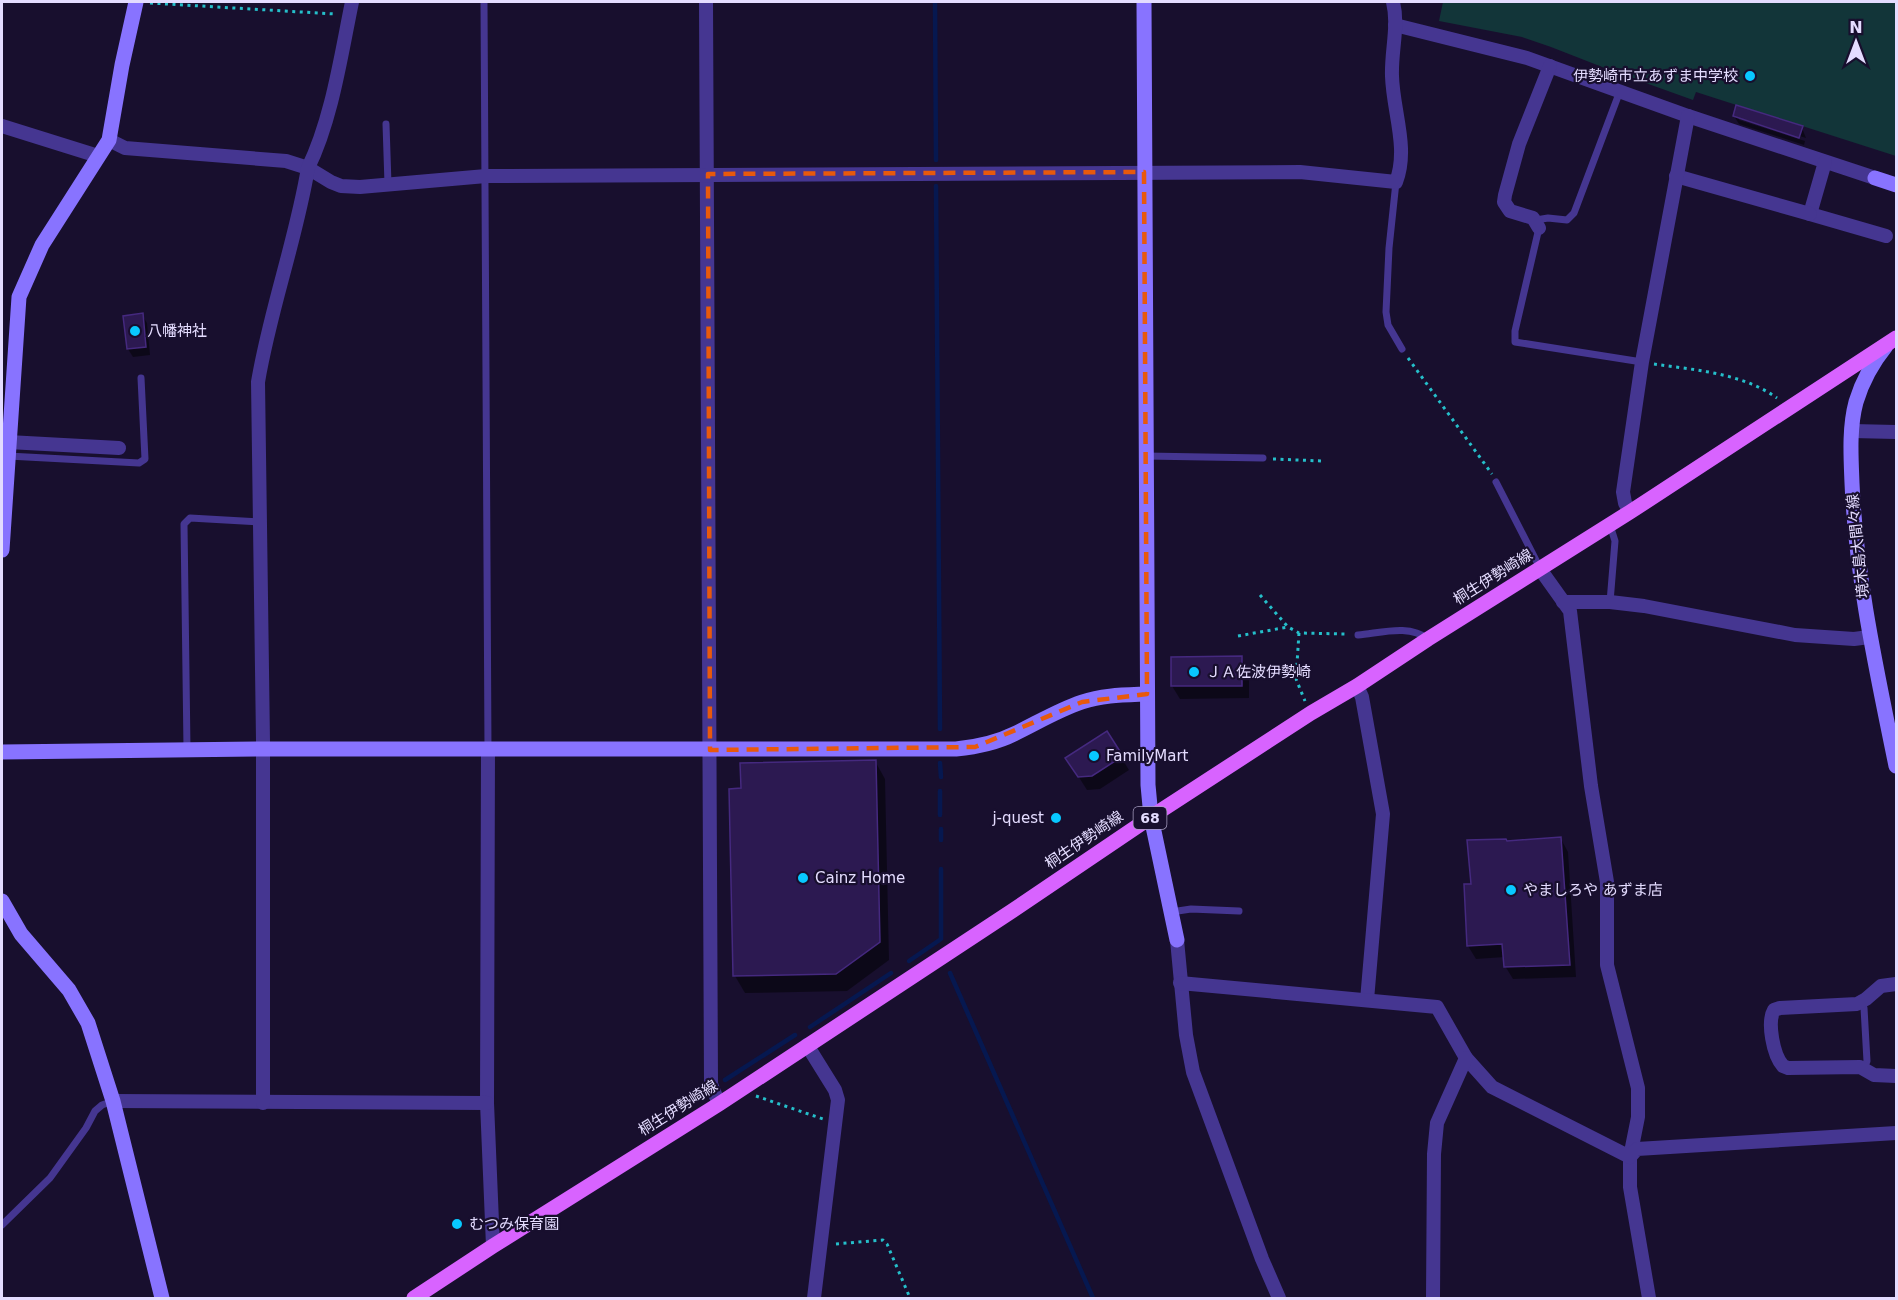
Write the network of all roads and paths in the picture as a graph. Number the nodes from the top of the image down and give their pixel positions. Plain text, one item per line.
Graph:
1 (136, 2) edge
2 (484, 2) edge
3 (706, 2) edge
4 (1144, 2) edge
5 (1393, 2) edge
6 (350, 8) edge
7 (1395, 25) junction
8 (1550, 66) junction
9 (1620, 92) junction
10 (1688, 117) junction
11 (386, 124) dead end
12 (2, 126) edge
13 (109, 141) junction
14 (98, 156) junction
15 (1825, 162) junction
16 (308, 168) junction
17 (1144, 172) junction
18 (708, 174) junction
19 (486, 176) junction
20 (1676, 176) junction
21 (1875, 178) joint
22 (1396, 183) junction
23 (388, 184) junction
24 (1896, 185) edge
25 (1810, 213) junction
26 (1537, 224) junction
27 (1886, 237) dead end
28 (1894, 338) edge
29 (1402, 349) joint
30 (1642, 362) junction
31 (7, 373) edge
32 (141, 378) dead end
33 (1788, 410) junction
34 (1852, 431) junction
35 (1896, 432) edge
36 (119, 448) dead end
37 (8, 449) junction
38 (1146, 456) junction
39 (1263, 458) joint
40 (1322, 461) dead end
41 (1497, 482) joint
42 (1630, 512) junction
43 (260, 522) junction
44 (1610, 525) junction
45 (2, 550) edge
46 (1540, 569) junction
47 (1260, 595) dead end
48 (1563, 602) junction
49 (1610, 602) junction
50 (1288, 627) junction
51 (1299, 633) junction
52 (1358, 634) joint
53 (1238, 636) dead end
54 (1869, 637) junction
55 (1428, 639) junction
56 (1357, 686) junction
57 (1147, 694) junction
58 (1311, 712) junction
59 (263, 748) junction
60 (187, 749) junction
61 (488, 749) junction
62 (710, 750) junction
63 (2, 752) edge
64 (1896, 766) edge
65 (1151, 817) junction
66 (2, 901) edge
67 (1239, 911) dead end
68 (1172, 912) junction
69 (1177, 940) joint
70 (1180, 982) junction
71 (1896, 984) edge
72 (1367, 1000) junction
73 (1862, 1003) junction
74 (807, 1045) junction
75 (1466, 1058) junction
76 (1864, 1068) junction
77 (1896, 1076) edge
78 (746, 1086) junction
79 (113, 1101) junction
80 (263, 1103) junction
81 (487, 1103) junction
82 (719, 1104) junction
83 (837, 1123) junction
84 (1896, 1133) edge
85 (1630, 1157) junction
86 (2, 1225) edge
87 (493, 1246) junction
88 (822, 1246) junction
89 (162, 1299) edge
90 (414, 1299) edge
91 (814, 1299) edge
92 (910, 1299) edge
93 (1279, 1299) edge
94 (1433, 1299) edge
95 (1648, 1299) edge

1 - 6 path
1 - 13 street
2 - 19 lane
3 - 18 street
4 - 17 street
5 - 7 street
6 - 16 street
7 - 8 street
7 - 22 street
8 - 9 street
8 - 26 street
9 - 10 street
9 - 26 lane
10 - 15 street
10 - 20 street
11 - 23 lane
12 - 14 street
13 - 14 street
13 - 16 street
14 - 31 street
15 - 21 street
15 - 25 street
16 - 23 street
16 - 43 street
17 - 18 street
17 - 22 street
17 - 38 street
18 - 19 street
18 - 62 street
19 - 23 street
19 - 61 lane
20 - 25 street
20 - 30 street
21 - 24 street
22 - 29 lane
25 - 27 street
26 - 30 lane
28 - 33 main road, 桐生伊勢崎線 / 68
28 - 34 street, 境木島大間々線
29 - 41 path
30 - 33 path
30 - 42 street
31 - 37 street
32 - 37 lane
33 - 42 main road, 桐生伊勢崎線 / 68
34 - 35 street
34 - 54 street, 境木島大間々線
36 - 37 street
37 - 45 street
38 - 39 lane
38 - 57 street
39 - 40 path
41 - 46 lane
42 - 44 main road, 桐生伊勢崎線 / 68
43 - 59 street
43 - 60 lane
44 - 46 main road, 桐生伊勢崎線 / 68
44 - 49 lane
46 - 48 street
46 - 55 main road, 桐生伊勢崎線 / 68
47 - 50 path
48 - 49 street
48 - 85 street
49 - 54 street
50 - 51 path
50 - 53 path
51 - 52 path
51 - 58 path
52 - 55 lane
54 - 64 street, 境木島大間々線
55 - 56 main road, 桐生伊勢崎線 / 68
56 - 58 main road, 桐生伊勢崎線 / 68
56 - 72 street
57 - 62 street
57 - 65 street
58 - 65 main road, 桐生伊勢崎線 / 68
59 - 60 street
59 - 61 street
59 - 80 street
60 - 63 street
61 - 62 street
61 - 81 street
62 - 82 street
65 - 68 street
65 - 74 main road, 桐生伊勢崎線 / 68
66 - 79 street
67 - 68 lane
68 - 69 street
69 - 70 street
70 - 72 street
70 - 93 street
71 - 73 street
72 - 75 street
73 - 76 lane
73 - 76 street
74 - 78 main road, 桐生伊勢崎線 / 68
74 - 83 street
75 - 85 street
75 - 94 street
76 - 77 street
78 - 82 main road, 桐生伊勢崎線 / 68
78 - 83 path
79 - 80 street
79 - 86 lane
79 - 89 street
80 - 81 street
81 - 87 street
82 - 87 main road, 桐生伊勢崎線 / 68
83 - 88 street
84 - 85 street
85 - 95 street
87 - 90 main road, 桐生伊勢崎線 / 68
88 - 91 street
88 - 92 path

